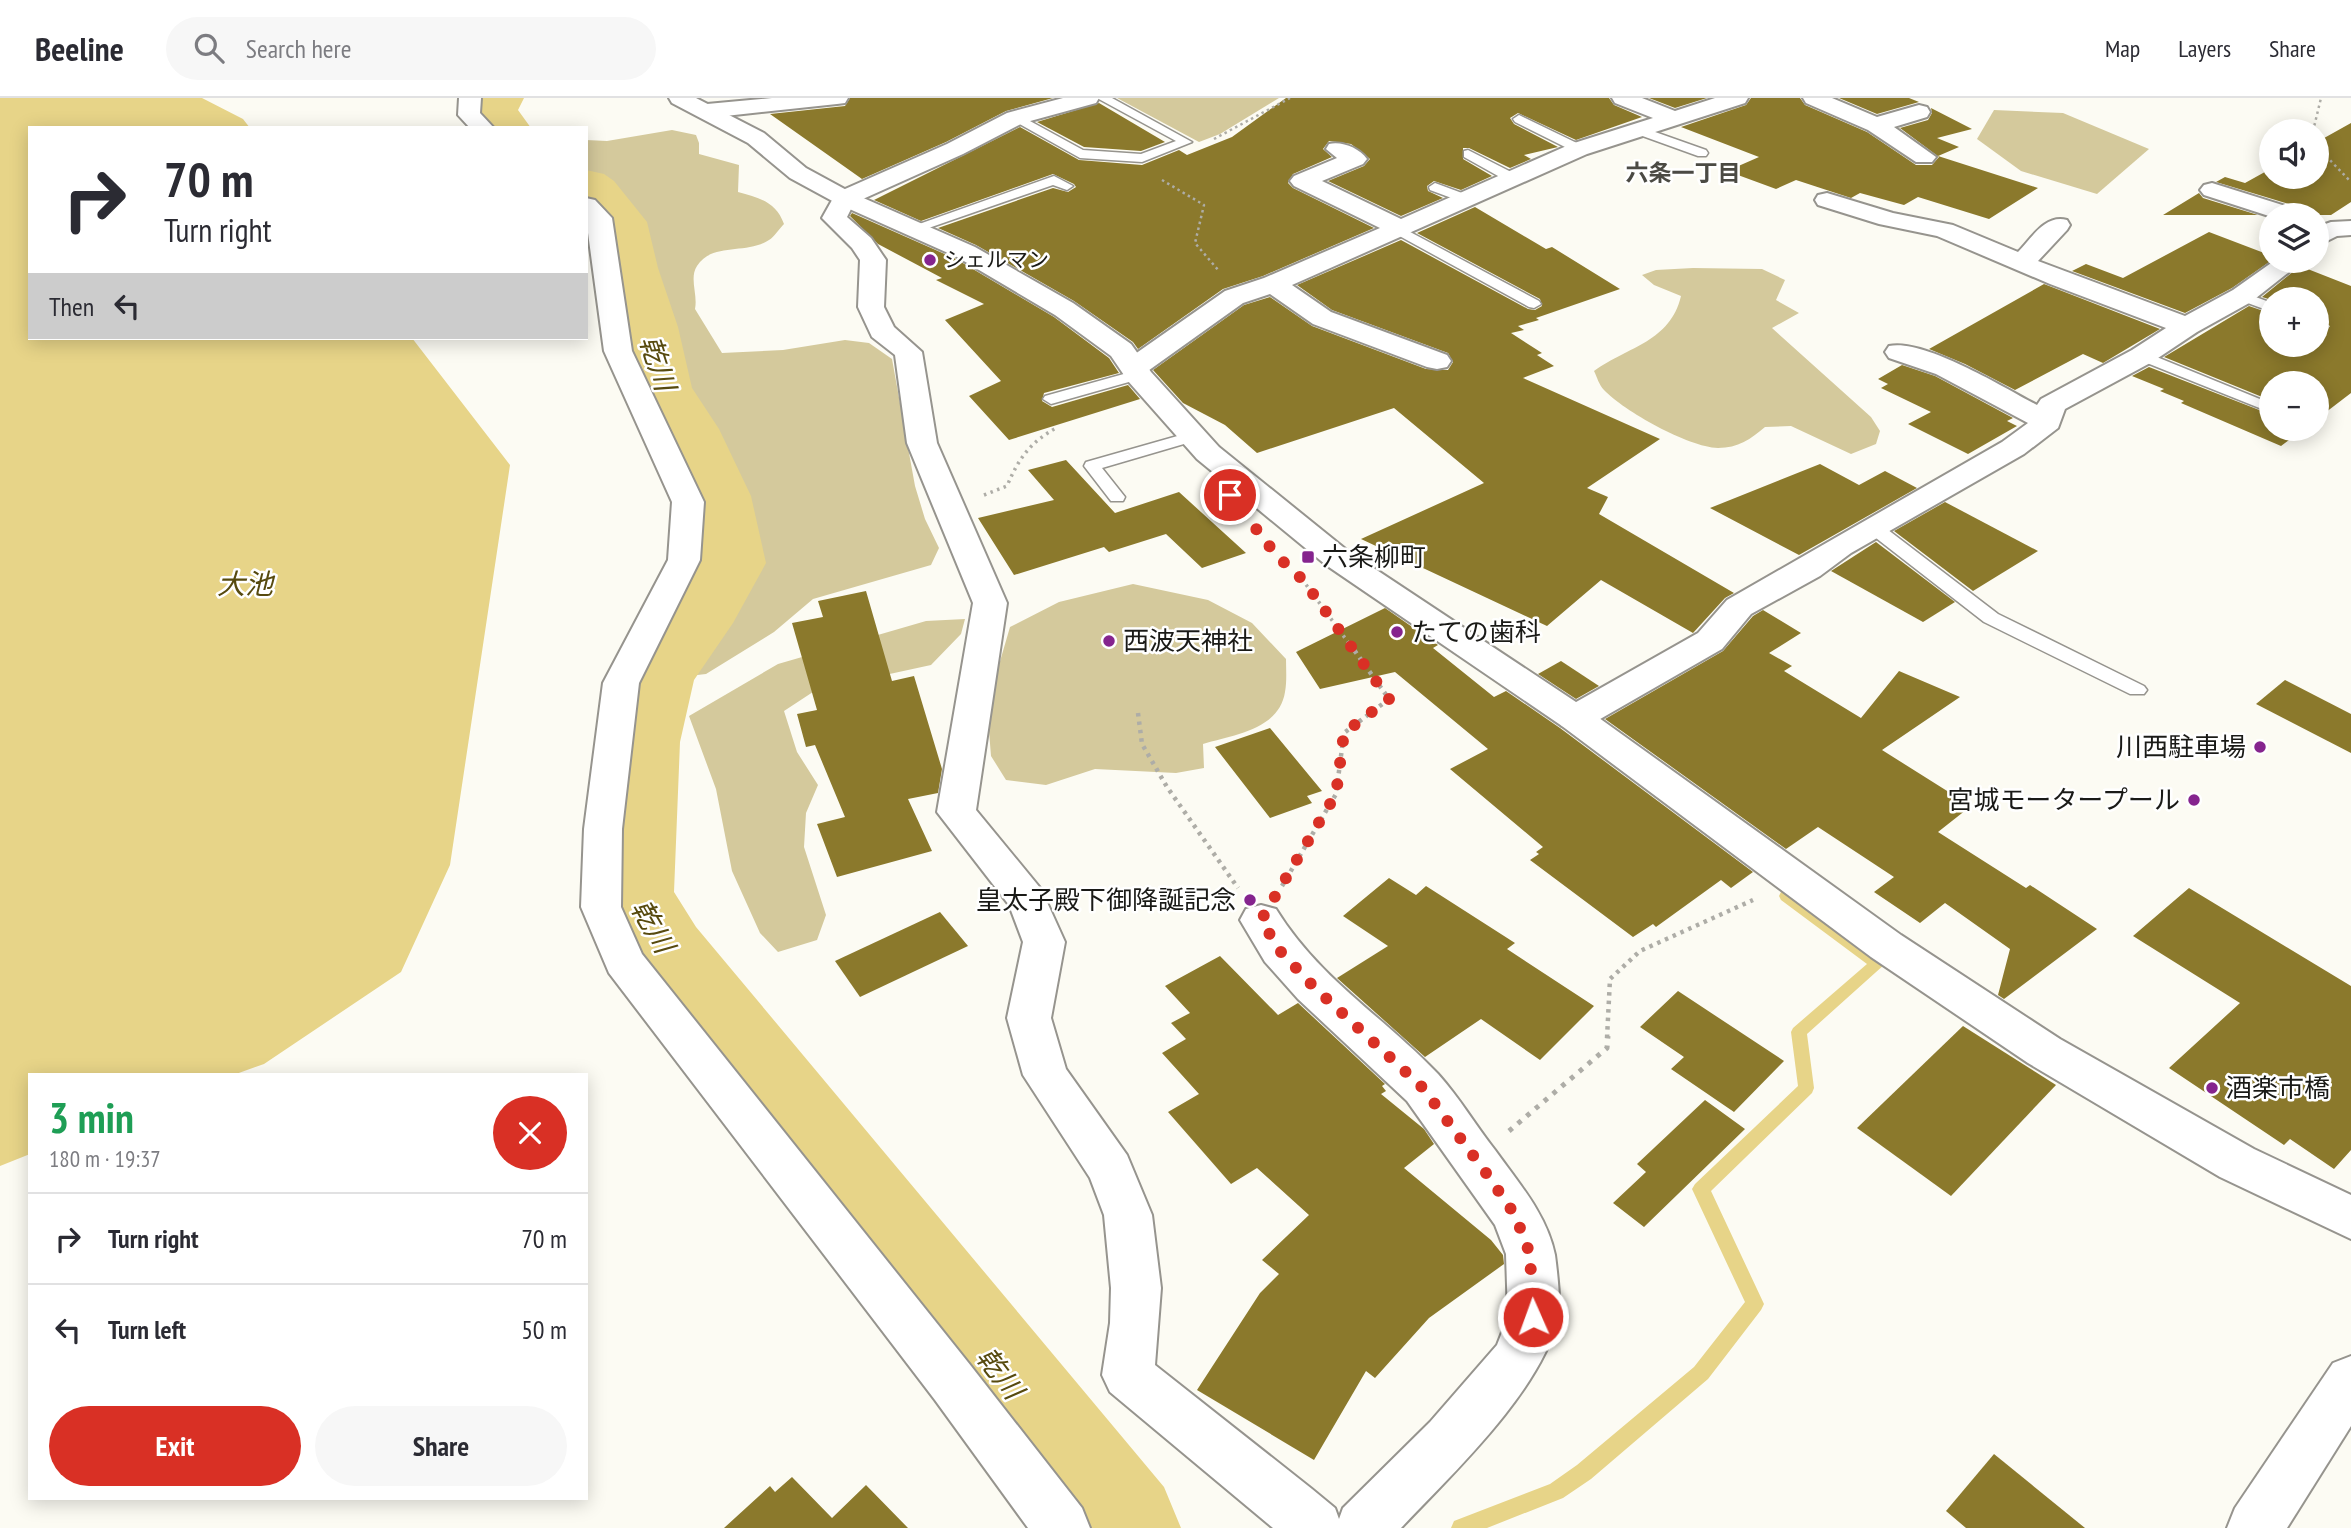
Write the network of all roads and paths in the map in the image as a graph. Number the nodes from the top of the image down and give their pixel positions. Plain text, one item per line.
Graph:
1 (470, 98) edge
2 (837, 98) edge
3 (1087, 98) edge
4 (1103, 98) edge
5 (1290, 98) edge
6 (1623, 98) edge
7 (1737, 98) edge
8 (1814, 98) edge
9 (2321, 98) edge
10 (694, 104) edge
11 (1919, 112) dead end
12 (1015, 118) junction
13 (1519, 119) dead end
14 (1675, 119) junction
15 (2316, 119) edge
16 (1876, 125) junction
17 (481, 126) edge
18 (1641, 131) junction
19 (1215, 139) dead end
20 (1338, 149) dead end
21 (1580, 149) junction
22 (1468, 153) dead end
23 (1703, 153) dead end
24 (1924, 157) dead end
25 (2329, 159) edge
26 (1512, 178) junction
27 (1160, 179) dead end
28 (2351, 182) edge
29 (1067, 186) dead end
30 (1435, 187) dead end
31 (2212, 190) dead end
32 (844, 198) junction
33 (1465, 199) junction
34 (1827, 200) dead end
35 (2259, 205) edge
36 (588, 207) edge
37 (2058, 225) dead end
38 (915, 229) junction
39 (1400, 229) junction
40 (2022, 263) junction
41 (2274, 273) edge
42 (1273, 284) junction
43 (1533, 286) dead end
44 (1513, 293) junction
45 (2242, 296) junction
46 (1234, 297) junction
47 (2259, 302) edge
48 (1534, 304) dead end
49 (2186, 326) junction
50 (1899, 352) dead end
51 (2141, 356) junction
52 (1437, 361) dead end
53 (1137, 371) junction
54 (1051, 399) dead end
55 (2259, 405) edge
56 (2048, 422) junction
57 (1065, 424) dead end
58 (1195, 436) junction
59 (1117, 497) dead end
60 (948, 507) junction
61 (1873, 527) junction
62 (1294, 572) dead end
63 (2137, 690) dead end
64 (1138, 713) dead end
65 (1575, 718) junction
66 (1796, 880) junction
67 (1261, 920) junction
68 (1476, 1158) junction
69 (2351, 1218) edge
70 (2351, 1380) edge
71 (1062, 1528) edge
72 (1315, 1528) edge
73 (1363, 1528) edge
74 (2255, 1528) edge

1 - 17 street
2 - 10 street
3 - 12 street
4 - 12 lane
5 - 19 path
6 - 14 street
7 - 14 street
8 - 16 street
9 - 15 path
10 - 32 street
11 - 16 street
12 - 32 street
13 - 21 lane
14 - 18 street
16 - 24 street
18 - 21 street
18 - 23 lane
20 - 39 street
21 - 26 street
22 - 26 lane
25 - 28 path
26 - 33 street
27 - 46 path
29 - 38 lane
30 - 33 lane
31 - 35 street
32 - 38 street
32 - 60 street
33 - 39 street
34 - 40 street
36 - 71 street
37 - 40 street
38 - 53 street
39 - 42 street
39 - 44 lane
40 - 49 street
41 - 45 street
42 - 46 street
42 - 52 street
43 - 44 lane
44 - 48 lane
45 - 47 lane
45 - 49 street
46 - 53 street
49 - 51 street
50 - 56 street
51 - 55 lane
51 - 56 street
53 - 54 lane
53 - 58 street
56 - 61 street
57 - 60 path
58 - 59 lane
58 - 65 street
60 - 72 street
61 - 63 lane
61 - 65 street
62 - 67 path
64 - 67 path
65 - 66 street
66 - 68 path
66 - 69 street
67 - 68 street
68 - 73 street
70 - 74 street

